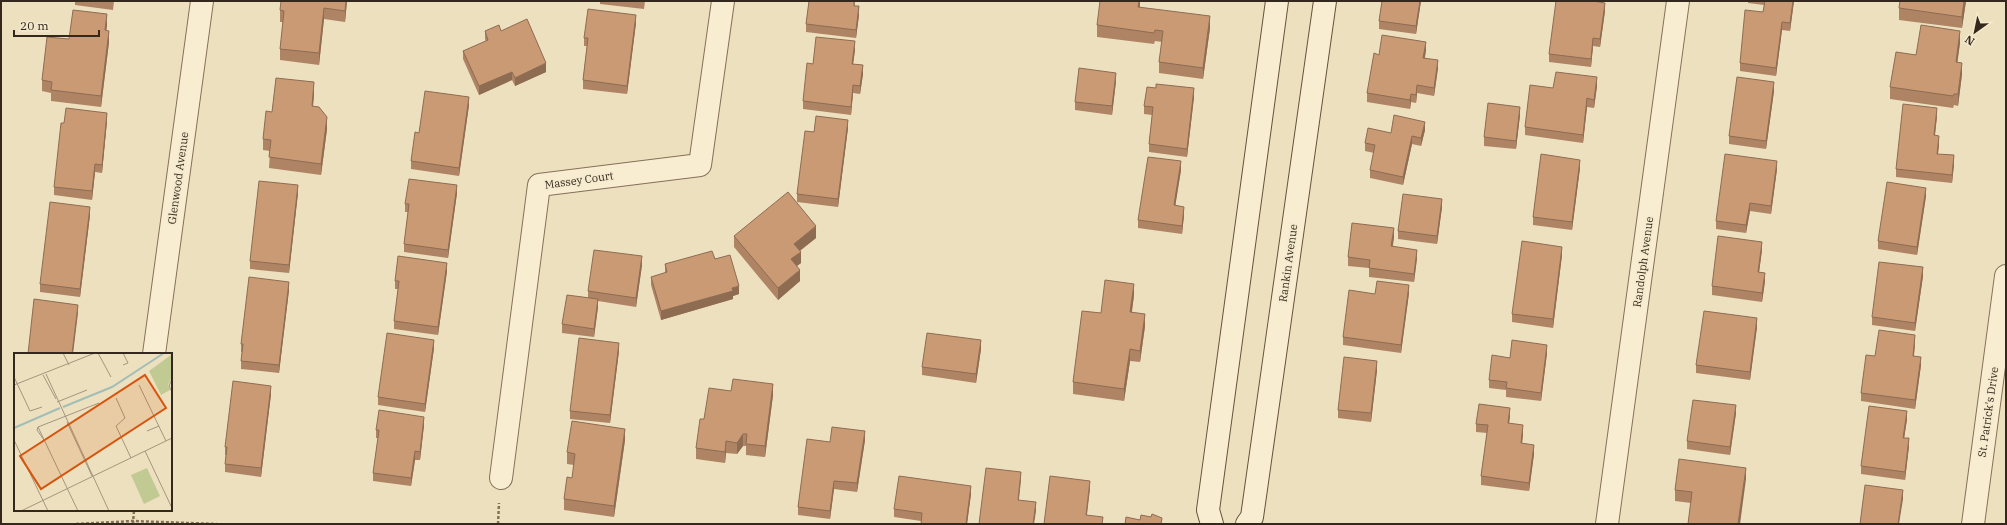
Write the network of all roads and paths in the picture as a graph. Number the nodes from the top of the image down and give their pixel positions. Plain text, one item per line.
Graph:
1 (202, 1) edge
2 (723, 1) edge
3 (1277, 1) edge
4 (1325, 1) edge
5 (1678, 1) edge
6 (2006, 276) edge
7 (154, 353) edge
8 (501, 478) dead end
9 (134, 511) edge
10 (498, 518) dead end
11 (133, 522) edge
12 (76, 524) edge
13 (217, 524) edge
14 (498, 524) edge
15 (1212, 524) edge
16 (1247, 524) edge
17 (1608, 524) edge
18 (1973, 524) edge

1 - 7 street, Glenwood Avenue
2 - 8 street, Massey Court
3 - 15 street
4 - 16 street, Rankin Avenue
5 - 17 street, Randolph Avenue
6 - 18 street, St. Patrick's Drive
9 - 11 path
10 - 14 path
11 - 12 path
11 - 13 path

